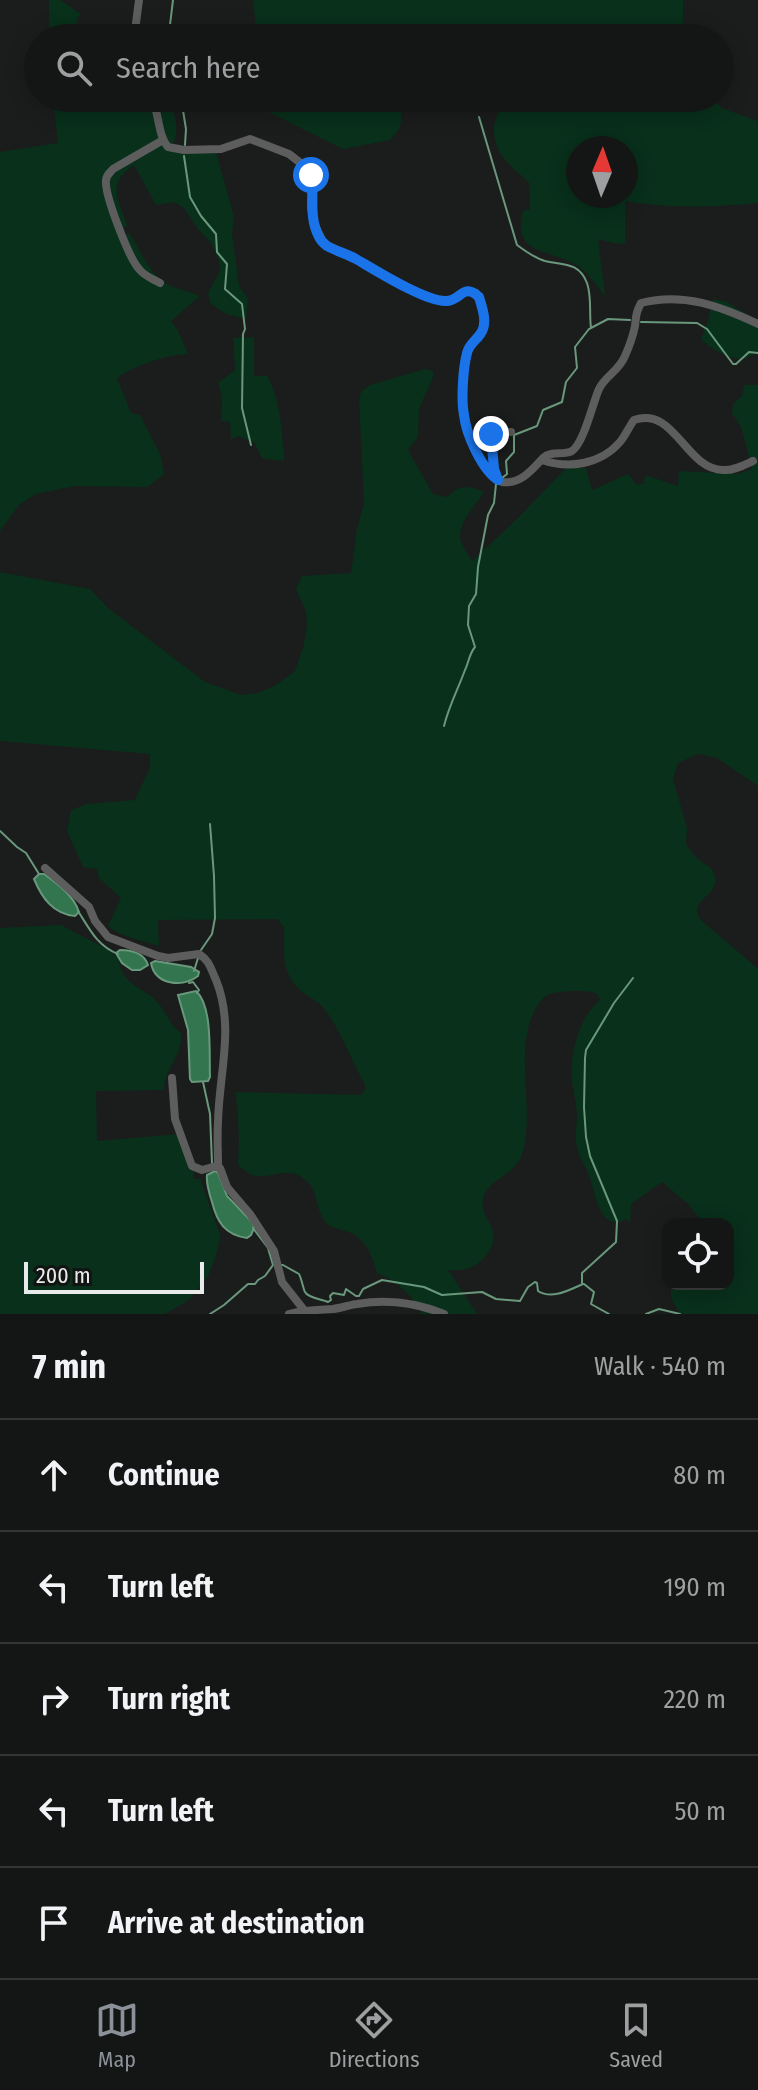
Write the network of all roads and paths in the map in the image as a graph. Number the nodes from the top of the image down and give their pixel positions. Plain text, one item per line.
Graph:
1 (139, 0) edge
2 (138, 24) edge
3 (158, 112) edge
4 (163, 140) junction
5 (160, 283) dead end
6 (758, 324) edge
7 (511, 432) dead end
8 (542, 460) junction
9 (753, 461) dead end
10 (498, 480) junction
11 (45, 868) dead end
12 (172, 1078) dead end
13 (218, 1166) junction
14 (304, 1310) junction
15 (289, 1314) edge
16 (444, 1314) edge

1 - 2 street
3 - 4 street
4 - 5 street
4 - 10 street
6 - 8 street
7 - 10 street
8 - 9 street
8 - 10 street
11 - 13 street
12 - 13 street
13 - 14 street
14 - 15 street
14 - 16 street

